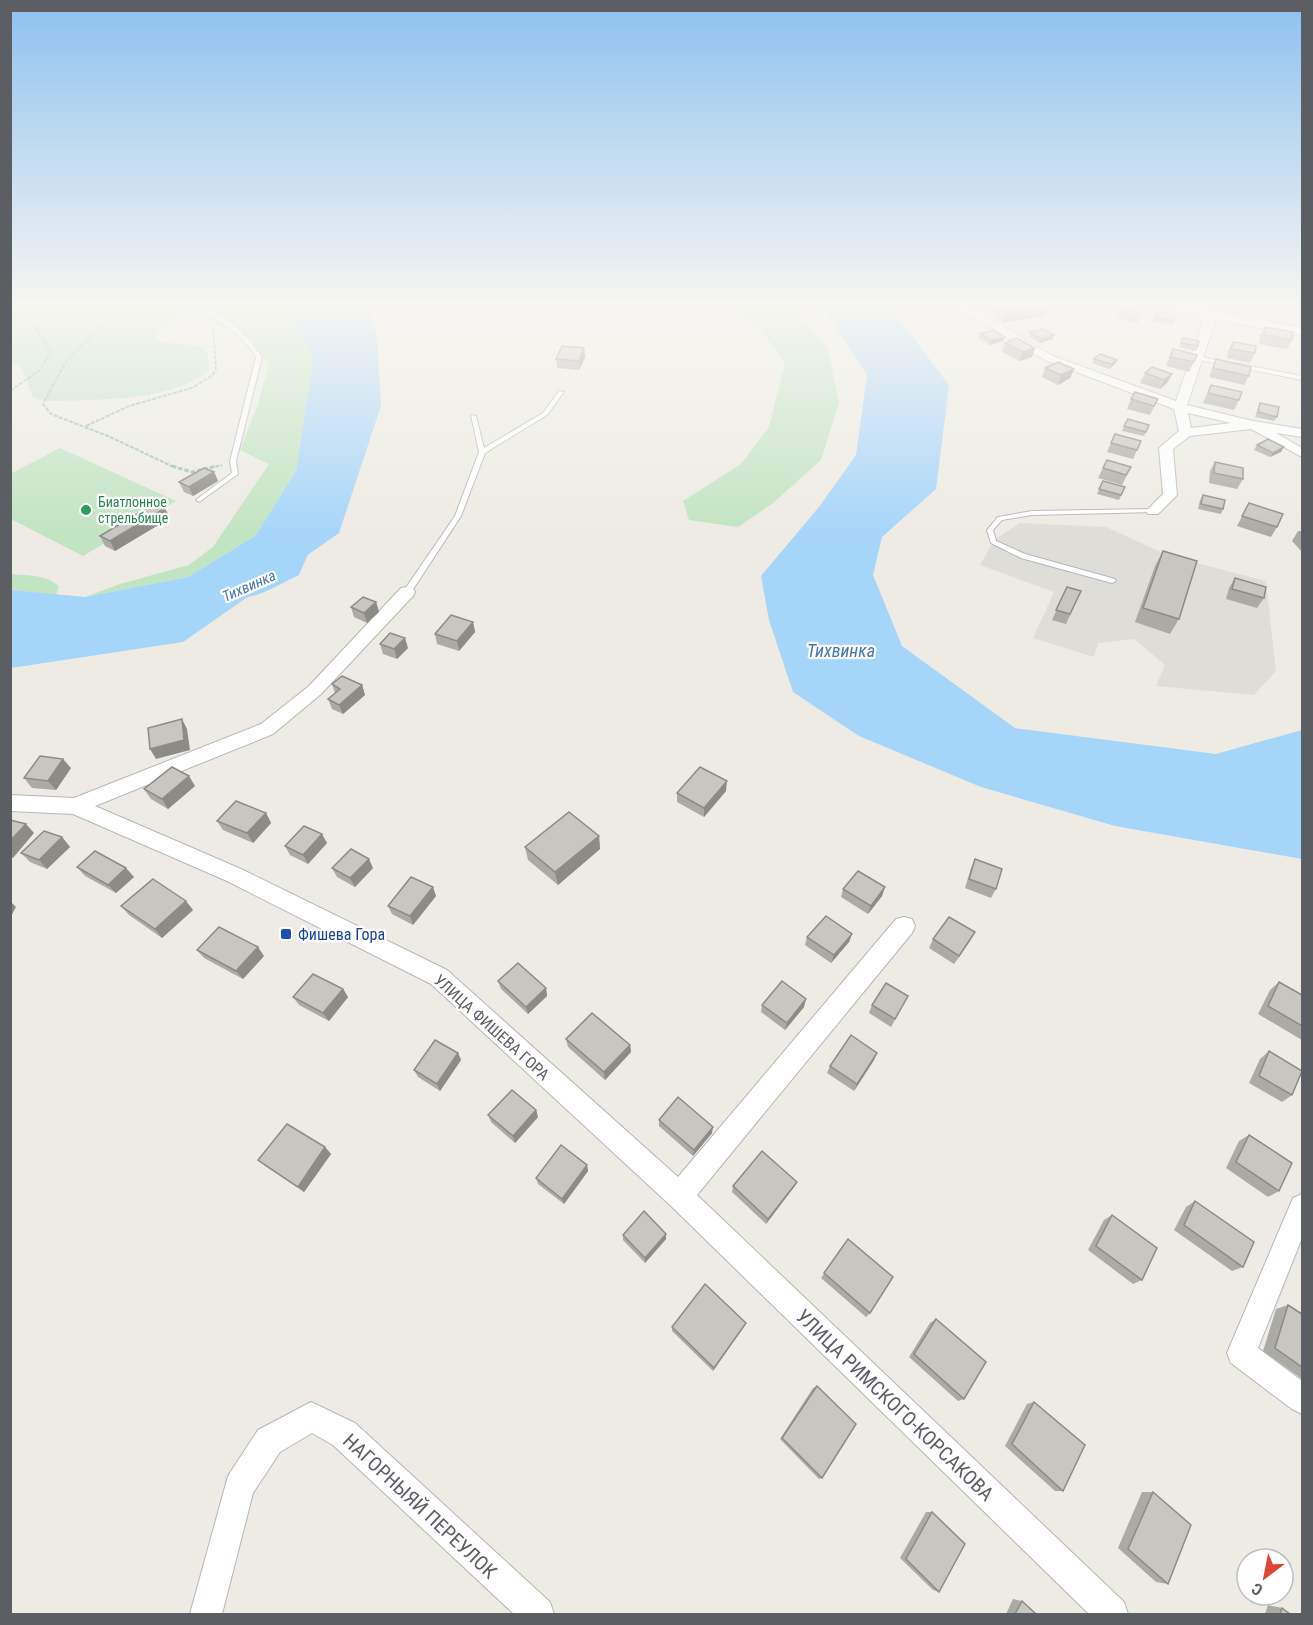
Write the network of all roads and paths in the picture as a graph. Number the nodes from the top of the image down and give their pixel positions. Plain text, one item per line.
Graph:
1 (55, 383) edge
2 (200, 383) edge
3 (253, 383) edge
4 (1115, 383) edge
5 (1189, 383) edge
6 (561, 392) dead end
7 (1180, 407) junction
8 (473, 416) dead end
9 (1253, 425) junction
10 (86, 426) junction
11 (1186, 432) junction
12 (1302, 433) edge
13 (482, 452) junction
14 (1302, 453) edge
15 (233, 461) junction
16 (200, 500) dead end
17 (1153, 511) joint
18 (1112, 581) dead end
19 (407, 592) joint
20 (75, 806) junction
21 (15, 809) edge
22 (904, 926) dead end
23 (679, 1196) junction
24 (1302, 1207) edge
25 (1302, 1399) edge
26 (206, 1614) edge
27 (538, 1614) edge
28 (1112, 1614) edge

1 - 10 path
2 - 10 path
3 - 15 lane
4 - 7 street
5 - 7 street
6 - 13 lane
7 - 9 street
7 - 11 street
8 - 13 lane
9 - 11 street
9 - 12 street
9 - 14 street
10 - 15 path
11 - 17 street
13 - 19 lane
15 - 16 lane
17 - 18 lane
19 - 20 street
20 - 21 street, УЛИЦА ФИШЕВА ГОРА
20 - 23 street, УЛИЦА ФИШЕВА ГОРА
22 - 23 street
23 - 28 street, УЛИЦА РИМСКОГО-КОРСАКОВА
24 - 25 street
26 - 27 street, НАГОРНЫЯЙ ПЕРЕУЛОК

